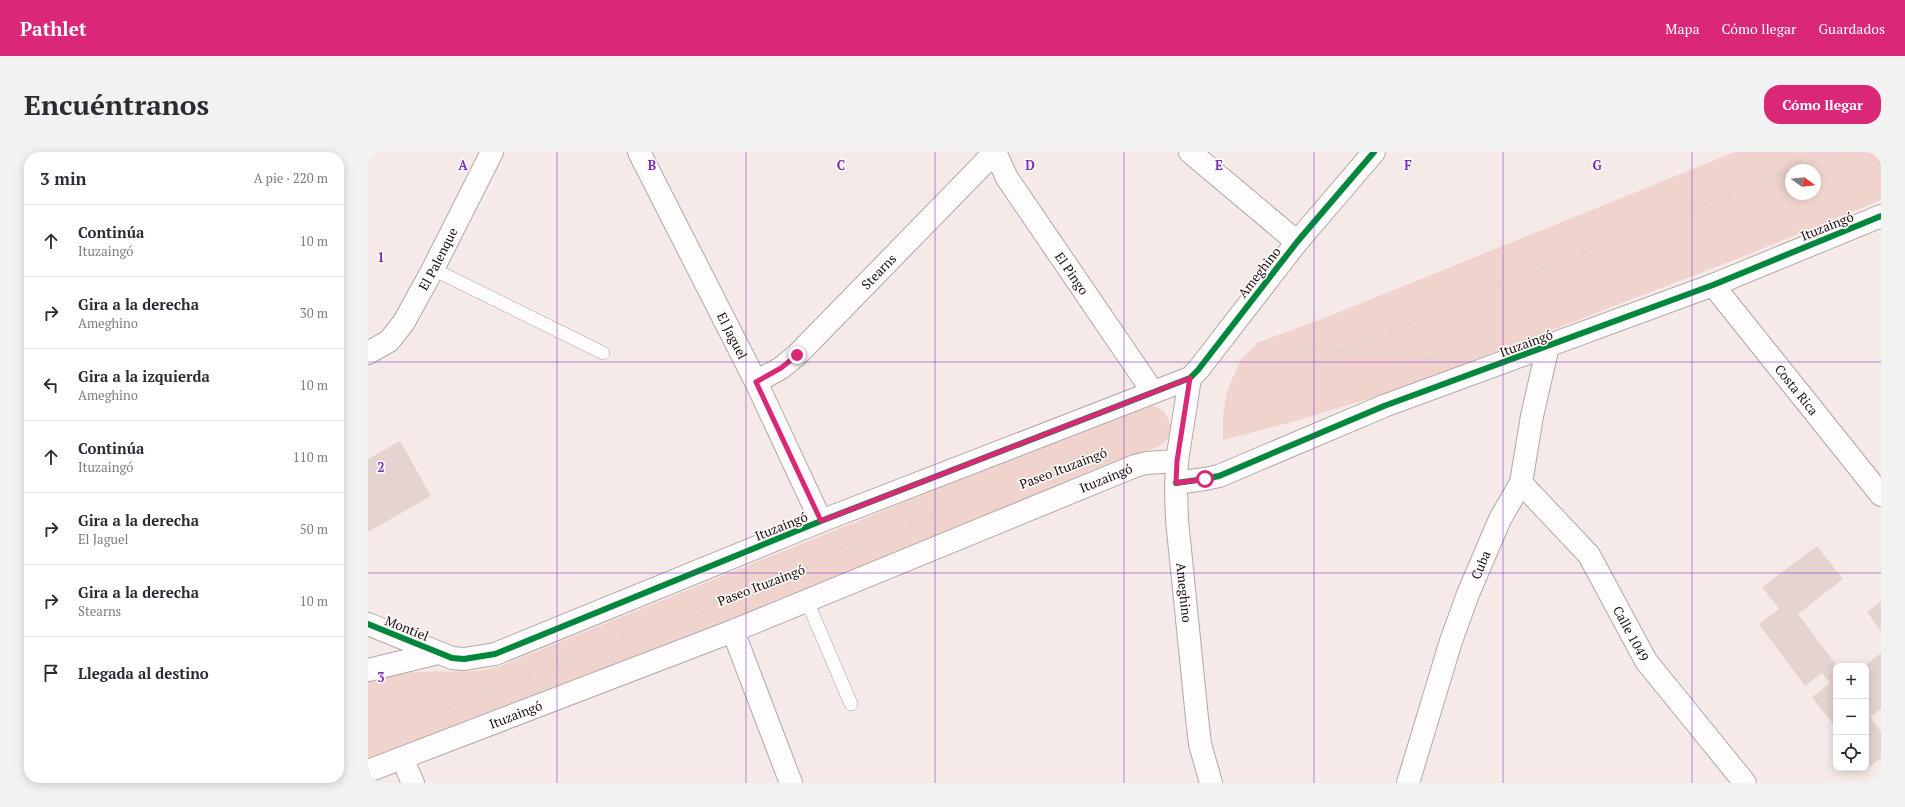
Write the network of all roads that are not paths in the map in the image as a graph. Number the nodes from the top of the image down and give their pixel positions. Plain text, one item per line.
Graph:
1 (492, 152) edge
2 (639, 152) edge
3 (995, 152) edge
4 (1190, 152) edge
5 (1374, 152) edge
6 (1880, 218) edge
7 (1297, 242) junction
8 (433, 269) junction
9 (1713, 285) junction
10 (1548, 346) junction
11 (368, 353) edge
12 (603, 353) dead end
13 (1190, 378) junction
14 (756, 382) junction
15 (1153, 392) junction
16 (1177, 461) junction
17 (1176, 483) junction
18 (1521, 483) junction
19 (1881, 494) edge
20 (821, 521) junction
21 (807, 601) junction
22 (368, 624) edge
23 (733, 631) junction
24 (438, 653) junction
25 (368, 670) edge
26 (851, 704) dead end
27 (402, 758) junction
28 (368, 771) edge
29 (413, 783) edge
30 (791, 783) edge
31 (1211, 783) edge
32 (1408, 783) edge
33 (1745, 783) edge

1 - 8 street, El Palenque
2 - 14 street, El Jaguel
3 - 14 street, Stearns
3 - 15 street, El Pingo
4 - 7 street
5 - 7 street, Ameghino
6 - 9 street, Ituzaingó
7 - 13 street, Ameghino
8 - 11 street, El Palenque
8 - 12 lane
9 - 10 street, Ituzaingó
9 - 19 street, Costa Rica
10 - 17 street, Ituzaingó
10 - 18 street, Cuba
13 - 15 street, Ameghino
13 - 16 street, Ameghino
14 - 20 street, El Jaguel
15 - 20 street, Ituzaingó
16 - 17 street, Ameghino
16 - 21 street, Ituzaingó
17 - 31 street, Ameghino
18 - 32 street, Cuba
18 - 33 street, Calle 1049
20 - 24 street, Ituzaingó
21 - 23 street, Ituzaingó
21 - 26 lane
22 - 24 street, Montiel
23 - 27 street, Ituzaingó
23 - 30 street
24 - 25 street, Ituzaingó
27 - 28 street, Ituzaingó
27 - 29 street

